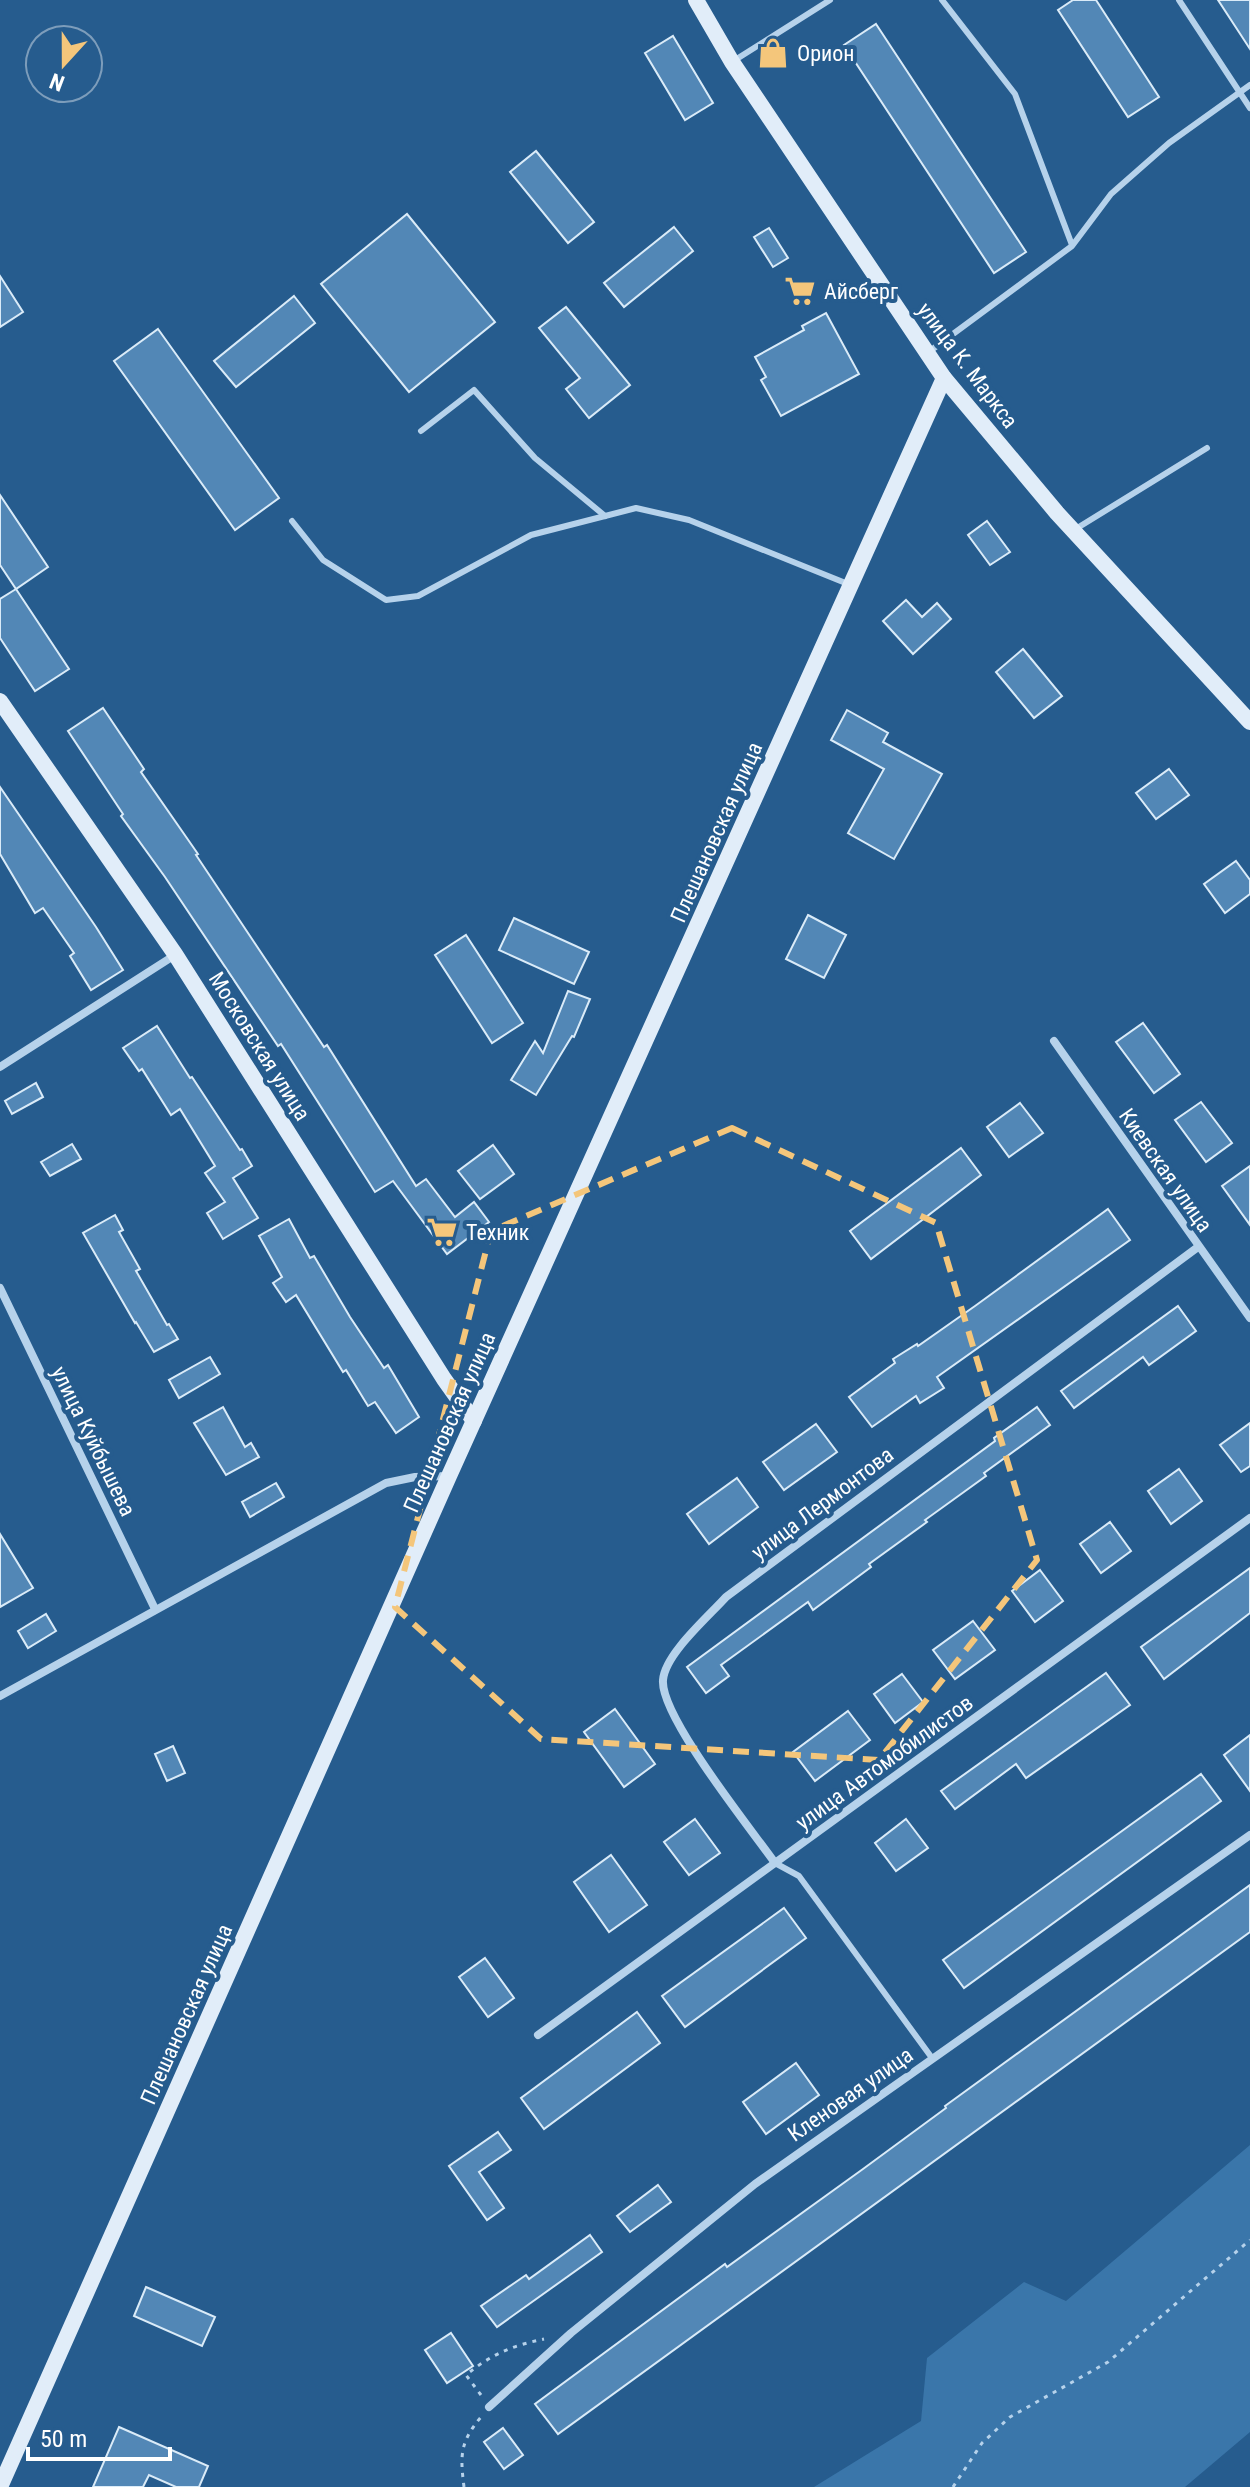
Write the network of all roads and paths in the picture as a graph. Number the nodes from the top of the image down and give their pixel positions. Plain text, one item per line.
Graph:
1 (696, 0) edge
2 (830, 0) edge
3 (942, 0) edge
4 (1179, 0) edge
5 (732, 62) junction
6 (1250, 85) edge
7 (1240, 92) junction
8 (1250, 108) edge
9 (1072, 246) junction
10 (927, 353) junction
11 (944, 378) junction
12 (421, 431) dead end
13 (1207, 448) dead end
14 (605, 516) junction
15 (292, 521) dead end
16 (1073, 530) junction
17 (851, 585) junction
18 (0, 701) edge
19 (1250, 722) edge
20 (175, 954) junction
21 (1054, 1041) dead end
22 (0, 1067) edge
23 (1198, 1247) junction
24 (0, 1288) edge
25 (1250, 1318) edge
26 (474, 1421) junction
27 (449, 1476) junction
28 (1250, 1518) edge
29 (155, 1609) junction
30 (0, 1696) edge
31 (1250, 1835) edge
32 (775, 1863) junction
33 (538, 2035) dead end
34 (932, 2058) junction
35 (1250, 2240) edge
36 (489, 2407) dead end
37 (0, 2487) edge
38 (953, 2487) edge

1 - 5 main road, улица К. Маркса
2 - 5 lane
3 - 9 lane
4 - 7 lane
5 - 10 main road, улица К. Маркса
6 - 7 lane
7 - 8 lane
7 - 9 lane
9 - 10 lane
10 - 11 main road, улица К. Маркса
11 - 16 main road, улица К. Маркса
11 - 17 main road, Плешановская улица
12 - 14 lane
13 - 16 lane
14 - 15 lane
14 - 17 lane
16 - 19 main road, улица К. Маркса
17 - 26 main road, Плешановская улица
18 - 20 main road, Московская улица
20 - 22 street
20 - 26 main road, Московская улица
21 - 23 street, Киевская улица
23 - 25 street, Киевская улица
23 - 32 street, улица Лермонтова
24 - 29 street, улица Куйбышева
26 - 27 main road, Плешановская улица
27 - 29 street
27 - 37 main road, Плешановская улица
28 - 32 street, улица Автомобилистов
29 - 30 street
31 - 34 street, Кленовая улица
32 - 33 street, улица Автомобилистов
32 - 34 lane
34 - 36 street, Кленовая улица
35 - 38 path

